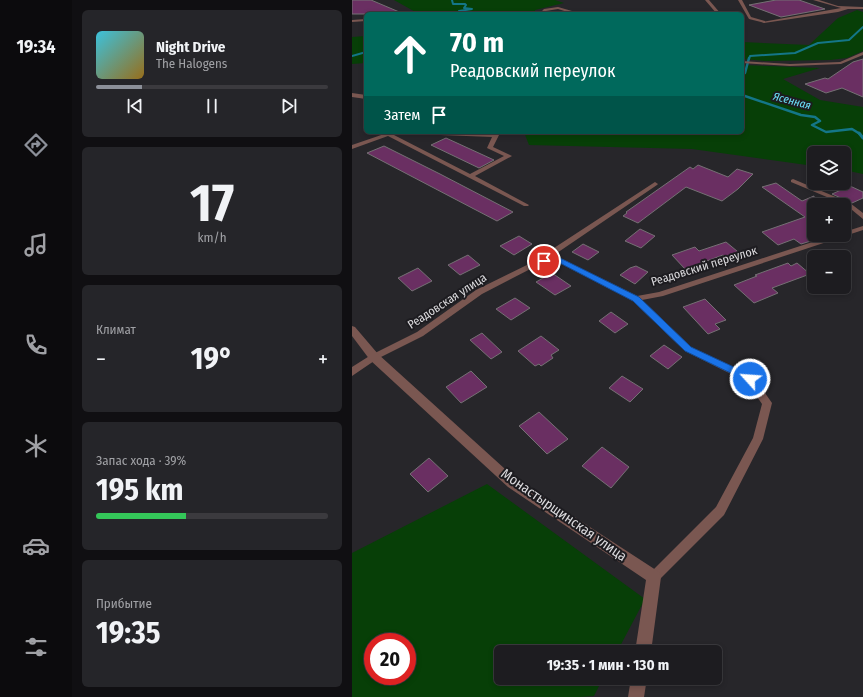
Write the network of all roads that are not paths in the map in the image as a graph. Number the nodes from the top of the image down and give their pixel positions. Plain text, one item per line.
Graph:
1 (707, 0) edge
2 (740, 0) edge
3 (815, 0) edge
4 (846, 8) junction
5 (863, 8) edge
6 (543, 12) edge
7 (571, 12) edge
8 (717, 12) edge
9 (744, 17) edge
10 (750, 18) junction
11 (364, 20) edge
12 (352, 21) edge
13 (764, 22) joint
14 (863, 53) edge
15 (744, 62) edge
16 (352, 95) edge
17 (364, 97) edge
18 (388, 134) joint
19 (469, 134) edge
20 (352, 147) edge
21 (470, 176) junction
22 (792, 181) dead end
23 (655, 184) dead end
24 (526, 205) dead end
25 (863, 217) edge
26 (863, 228) edge
27 (851, 232) edge
28 (821, 242) edge
29 (534, 264) junction
30 (636, 299) junction
31 (352, 329) edge
32 (374, 357) junction
33 (352, 372) edge
34 (654, 577) junction
35 (644, 645) edge
36 (638, 685) edge
37 (636, 697) edge

1 - 8 lane
2 - 10 lane
3 - 4 street
4 - 5 street
4 - 13 street
6 - 7 lane
9 - 10 lane
10 - 13 lane
11 - 12 lane
14 - 15 lane
16 - 17 street
18 - 20 lane
18 - 21 lane
19 - 21 lane
21 - 24 lane
22 - 25 lane
23 - 29 lane, Реадовская улица
26 - 27 lane, Реадовский переулок
28 - 30 lane, Реадовский переулок
29 - 30 lane
29 - 32 lane, Реадовская улица
30 - 34 lane
31 - 32 street, Монастырщинская улица
32 - 33 lane, Реадовская улица
32 - 34 street, Монастырщинская улица
34 - 35 street
36 - 37 street

